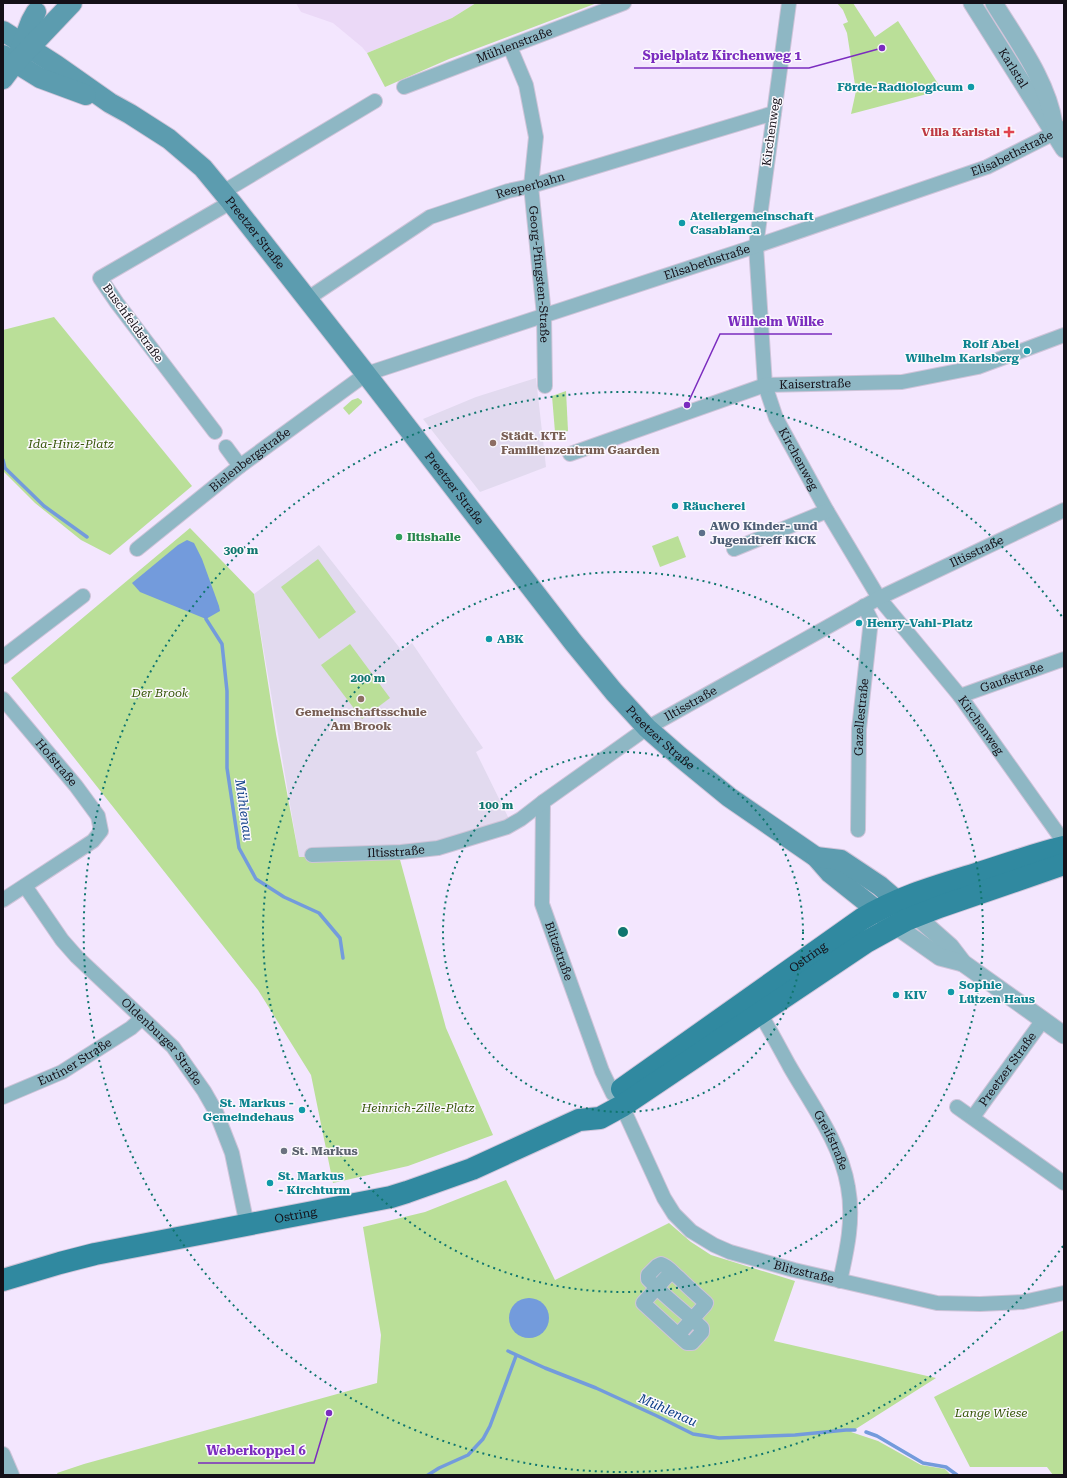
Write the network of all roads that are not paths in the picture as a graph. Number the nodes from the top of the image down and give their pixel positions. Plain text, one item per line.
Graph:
1 (72, 3) edge
2 (624, 3) edge
3 (789, 3) edge
4 (972, 3) edge
5 (994, 3) edge
6 (41, 7) edge
7 (3, 22) edge
8 (3, 31) edge
9 (26, 46) junction
10 (510, 47) junction
11 (9, 59) edge
12 (3, 79) edge
13 (404, 87) dead end
14 (375, 101) dead end
15 (110, 103) junction
16 (774, 113) junction
17 (1059, 130) edge
18 (1064, 149) edge
19 (531, 186) junction
20 (227, 197) junction
21 (756, 246) junction
22 (307, 299) junction
23 (544, 315) junction
24 (1064, 335) edge
25 (366, 374) junction
26 (765, 385) junction
27 (545, 386) dead end
28 (215, 432) dead end
29 (226, 447) dead end
30 (570, 454) dead end
31 (240, 466) junction
32 (1064, 510) edge
33 (827, 511) junction
34 (137, 549) dead end
35 (734, 549) dead end
36 (83, 596) dead end
37 (879, 598) junction
38 (864, 606) junction
39 (3, 657) edge
40 (1064, 659) edge
41 (960, 696) junction
42 (3, 698) edge
43 (648, 728) junction
44 (540, 804) junction
45 (858, 830) dead end
46 (1064, 842) edge
47 (1064, 847) edge
48 (312, 855) dead end
49 (816, 857) junction
50 (1064, 864) edge
51 (25, 886) junction
52 (3, 900) edge
53 (897, 900) junction
54 (876, 910) junction
55 (916, 916) junction
56 (896, 926) junction
57 (963, 963) junction
58 (760, 1014) junction
59 (142, 1018) junction
60 (1043, 1020) junction
61 (1064, 1036) edge
62 (3, 1097) edge
63 (618, 1100) junction
64 (957, 1107) dead end
65 (973, 1117) junction
66 (1064, 1183) edge
67 (247, 1225) junction
68 (674, 1274) junction
69 (3, 1280) edge
70 (840, 1281) junction
71 (660, 1290) junction
72 (692, 1291) junction
73 (1064, 1293) edge
74 (678, 1306) junction
75 (692, 1319) junction
76 (664, 1322) junction
77 (3, 1454) edge
78 (12, 1475) edge

1 - 9 main road
2 - 10 street, Mühlenstraße
3 - 16 street, Kirchenweg
4 - 17 street, Karlstal
5 - 17 street, Karlstal
6 - 7 main road
6 - 9 main road
8 - 9 main road, Preetzer Straße
9 - 11 main road
9 - 15 main road, Preetzer Straße
10 - 13 street, Mühlenstraße
10 - 19 street, Georg-Pfingsten-Straße
11 - 12 main road
11 - 15 main road, Preetzer Straße
14 - 20 street
15 - 20 main road, Preetzer Straße
16 - 19 street, Reeperbahn
16 - 21 street, Kirchenweg
17 - 18 street, Karlstal
17 - 21 street, Elisabethstraße
19 - 22 street, Reeperbahn
19 - 23 street, Georg-Pfingsten-Straße
20 - 22 main road, Preetzer Straße
20 - 28 street, Buschfeldstraße
21 - 23 street, Elisabethstraße
21 - 26 street, Kirchenweg
22 - 25 main road, Preetzer Straße
23 - 25 street, Elisabethstraße
23 - 27 street, Georg-Pfingsten-Straße
24 - 26 street, Kaiserstraße
25 - 31 street, Bielenbergstraße
25 - 43 main road, Preetzer Straße
26 - 30 street, Kaiserstraße
26 - 33 street, Kirchenweg
29 - 31 street
31 - 34 street, Bielenbergstraße
32 - 37 street, Iltisstraße
33 - 35 street
33 - 37 street, Kirchenweg
36 - 39 street
37 - 38 street, Iltisstraße
37 - 41 street, Kirchenweg
38 - 43 street, Iltisstraße
38 - 45 street, Gazellestraße
40 - 41 street, Gaußstraße
41 - 46 street, Kirchenweg
42 - 51 street, Hofstraße
43 - 44 street, Iltisstraße
43 - 49 main road, Preetzer Straße
44 - 48 street, Iltisstraße
44 - 63 street, Blitzstraße
47 - 53 main road, Ostring
49 - 53 main road, Preetzer Straße
49 - 54 main road, Preetzer Straße
50 - 55 main road, Ostring
51 - 52 street
51 - 59 street, Oldenburger Straße
53 - 54 main road, Ostring
53 - 55 main road, Preetzer Straße
54 - 56 main road, Preetzer Straße
54 - 63 main road, Ostring
55 - 56 main road, Ostring
55 - 57 street, Preetzer Straße
56 - 57 street, Preetzer Straße
56 - 58 main road, Ostring
57 - 60 street, Preetzer Straße
58 - 63 main road, Ostring
58 - 70 street, Greifstraße
59 - 62 street, Eutiner Straße
59 - 67 street, Oldenburger Straße
60 - 61 street, Preetzer Straße
60 - 65 street, Preetzer Straße
63 - 67 main road, Ostring
63 - 70 street, Blitzstraße
64 - 65 street, Preetzer Straße
65 - 66 street, Preetzer Straße
67 - 69 main road, Ostring
68 - 71 street
68 - 71 street
68 - 72 street
70 - 73 street, Blitzstraße
71 - 74 street
71 - 76 street
72 - 74 street
72 - 75 street
74 - 75 street
74 - 76 street
75 - 76 street
77 - 78 street

